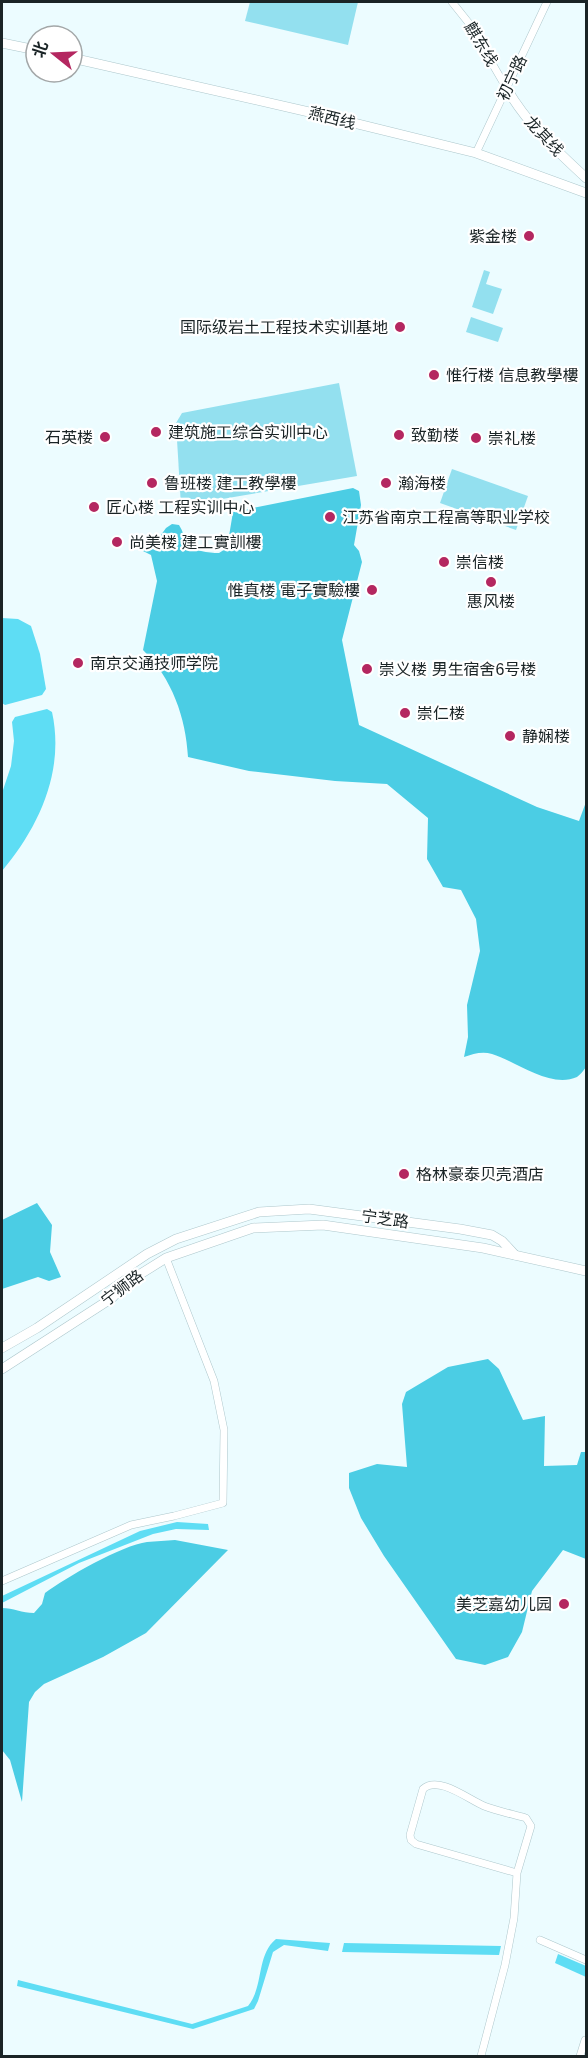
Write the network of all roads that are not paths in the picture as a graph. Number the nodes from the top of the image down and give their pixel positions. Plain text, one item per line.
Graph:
1 (452, 2) edge
2 (547, 2) edge
3 (2, 42) edge
4 (24, 47) edge
5 (84, 61) edge
6 (507, 88) junction
7 (476, 153) junction
8 (586, 178) edge
9 (586, 193) edge
10 (246, 1215) joint
11 (253, 1228) joint
12 (516, 1256) junction
13 (166, 1258) junction
14 (586, 1272) edge
15 (2, 1348) edge
16 (2, 1369) edge
17 (2, 1581) edge
18 (518, 1873) junction
19 (540, 1940) dead end
20 (586, 1960) edge
21 (586, 2041) edge
22 (481, 2056) edge
23 (580, 2056) edge

1 - 6 street, 麒东线
2 - 6 street, 初宁路
3 - 4 main road
5 - 7 main road, 燕西线
6 - 7 street, 初宁路
6 - 8 main road, 龙其线
7 - 9 main road, 燕西线
10 - 12 main road, 宁芝路
10 - 15 main road, 宁狮路
11 - 12 main road, 宁芝路
11 - 13 main road, 宁狮路
12 - 14 main road, 宁芝路
13 - 16 main road, 宁狮路
13 - 17 street
18 - 18 street
18 - 22 street
19 - 20 street
21 - 23 street

